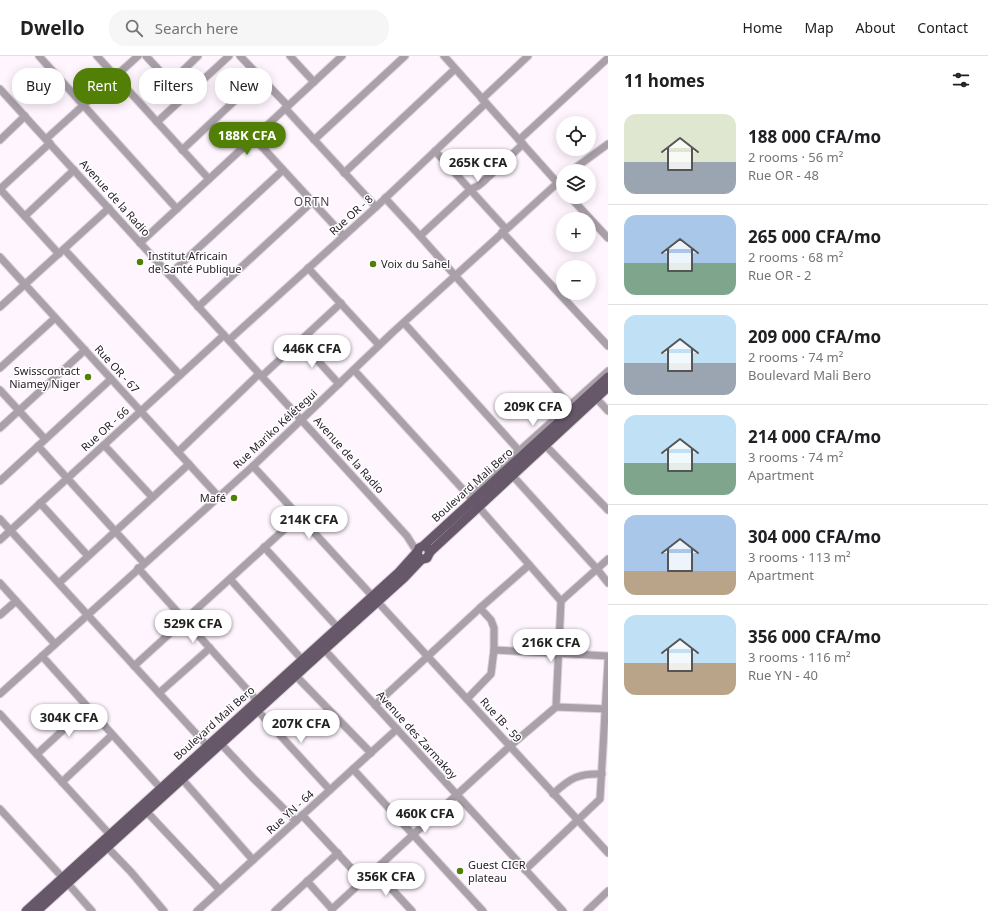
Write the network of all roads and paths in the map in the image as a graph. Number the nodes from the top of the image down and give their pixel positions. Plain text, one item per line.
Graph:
1 (38, 56) edge
2 (97, 56) edge
3 (138, 56) edge
4 (146, 56) edge
5 (198, 56) edge
6 (229, 56) edge
7 (240, 56) edge
8 (290, 56) edge
9 (405, 56) edge
10 (444, 56) edge
11 (528, 56) edge
12 (340, 57) edge
13 (608, 58) edge
14 (108, 68) edge
15 (124, 68) edge
16 (158, 68) edge
17 (186, 68) edge
18 (251, 68) edge
19 (455, 69) junction
20 (207, 76) edge
21 (314, 82) junction
22 (0, 89) edge
23 (272, 91) edge
24 (131, 94) edge
25 (484, 101) junction
26 (176, 104) edge
27 (231, 104) edge
28 (83, 106) junction
29 (286, 107) junction
30 (25, 116) junction
31 (157, 122) junction
32 (254, 138) junction
33 (0, 140) edge
34 (314, 140) junction
35 (48, 141) junction
36 (521, 142) junction
37 (608, 144) edge
38 (182, 150) junction
39 (435, 151) junction
40 (581, 164) edge
41 (74, 170) junction
42 (283, 170) junction
43 (344, 173) junction
44 (556, 176) edge
45 (209, 179) junction
46 (556, 184) edge
47 (0, 189) edge
48 (471, 189) junction
49 (385, 198) junction
50 (312, 202) junction
51 (576, 204) edge
52 (109, 208) junction
53 (376, 208) junction
54 (177, 209) junction
55 (25, 216) junction
56 (504, 230) junction
57 (344, 236) junction
58 (420, 236) junction
59 (608, 238) edge
60 (140, 243) junction
61 (62, 251) junction
62 (0, 257) edge
63 (308, 268) junction
64 (169, 275) junction
65 (455, 276) junction
66 (25, 284) junction
67 (341, 304) junction
68 (0, 307) edge
69 (198, 307) junction
70 (55, 318) junction
71 (404, 322) junction
72 (226, 338) junction
73 (300, 341) junction
74 (379, 346) junction
75 (608, 346) edge
76 (85, 350) junction
77 (0, 368) edge
78 (354, 370) junction
79 (608, 370) edge
80 (180, 375) junction
81 (261, 375) junction
82 (608, 376) edge
83 (111, 379) junction
84 (339, 384) junction
85 (608, 387) edge
86 (0, 390) edge
87 (596, 398) junction
88 (574, 409) junction
89 (19, 411) junction
90 (140, 411) junction
91 (608, 411) edge
92 (302, 419) junction
93 (0, 428) edge
94 (45, 440) junction
95 (104, 445) junction
96 (545, 445) junction
97 (38, 446) junction
98 (178, 452) junction
99 (524, 455) junction
100 (189, 464) junction
101 (253, 466) junction
102 (512, 475) junction
103 (67, 478) junction
104 (0, 481) edge
105 (218, 496) junction
106 (152, 498) junction
107 (473, 501) junction
108 (40, 503) junction
109 (608, 510) edge
110 (299, 516) junction
111 (0, 519) edge
112 (10, 530) junction
113 (115, 531) junction
114 (0, 540) edge
115 (264, 547) junction
116 (423, 552) junction
117 (88, 556) junction
118 (608, 559) edge
119 (144, 563) junction
120 (529, 565) junction
121 (138, 568) junction
122 (598, 569) junction
123 (230, 579) junction
124 (0, 583) edge
125 (59, 583) junction
126 (608, 583) edge
127 (375, 598) junction
128 (16, 600) junction
129 (562, 601) junction
130 (480, 608) junction
131 (87, 614) junction
132 (0, 615) edge
133 (184, 620) junction
134 (340, 630) junction
135 (55, 644) junction
136 (322, 647) junction
137 (210, 648) junction
138 (494, 650) junction
139 (560, 654) junction
140 (42, 656) junction
141 (428, 656) junction
142 (608, 656) edge
143 (608, 660) edge
144 (305, 663) junction
145 (134, 666) junction
146 (296, 676) junction
147 (160, 693) junction
148 (0, 694) edge
149 (467, 699) junction
150 (375, 704) junction
151 (259, 706) junction
152 (556, 707) junction
153 (87, 708) junction
154 (607, 709) edge
155 (0, 714) edge
156 (397, 729) junction
157 (112, 735) junction
158 (221, 744) junction
159 (510, 746) junction
160 (210, 749) junction
161 (371, 753) junction
162 (37, 754) junction
163 (353, 769) junction
164 (602, 774) junction
165 (182, 779) junction
166 (62, 782) junction
167 (330, 790) junction
168 (163, 791) junction
169 (553, 794) junction
170 (457, 795) junction
171 (0, 809) edge
172 (146, 811) junction
173 (302, 815) junction
174 (296, 821) junction
175 (578, 821) junction
176 (413, 835) junction
177 (112, 837) junction
178 (107, 847) junction
179 (338, 853) junction
180 (608, 853) edge
181 (253, 860) junction
182 (374, 870) junction
183 (525, 870) junction
184 (66, 880) junction
185 (308, 881) junction
186 (363, 881) junction
187 (220, 890) junction
188 (608, 891) edge
189 (332, 910) edge
190 (26, 911) edge
191 (37, 911) edge
192 (92, 911) edge
193 (164, 911) edge
194 (197, 911) edge
195 (275, 911) edge
196 (412, 911) edge
197 (482, 911) edge
198 (563, 911) edge
199 (587, 911) edge

1 - 28 street
2 - 14 street
3 - 15 street
4 - 16 street
5 - 17 street
6 - 20 street
7 - 18 street
8 - 21 street
9 - 34 street
10 - 19 street
11 - 25 street, Rue OR - 8
12 - 21 street
13 - 36 street
19 - 25 street
19 - 43 street
21 - 29 street
22 - 30 street, Avenue de la Radio
23 - 29 street
24 - 31 street
25 - 36 street
25 - 39 street, Rue OR - 8
26 - 31 street
27 - 38 street
28 - 35 street
28 - 54 street
29 - 32 street
29 - 34 street
30 - 33 street
30 - 35 street, Avenue de la Radio
31 - 38 street
32 - 42 street
32 - 45 street
34 - 43 street
35 - 41 street, Avenue de la Radio
35 - 47 street
36 - 44 street
36 - 48 street
37 - 40 street
38 - 45 street
39 - 48 street
39 - 49 street, Rue OR - 8
41 - 52 street, Avenue de la Radio
41 - 55 street
42 - 50 street
42 - 64 street
43 - 53 street
45 - 54 street
46 - 56 street, Rue Mariko Kélétegui
47 - 55 street
48 - 56 street
48 - 58 street
49 - 53 street, Rue OR - 8
49 - 58 street
50 - 57 street
50 - 69 street
51 - 59 street
52 - 60 street, Avenue de la Radio
52 - 61 street
53 - 57 street, Rue OR - 8
54 - 60 street
55 - 61 street
56 - 65 street, Rue Mariko Kélétegui
56 - 75 street
57 - 63 street, Rue OR - 8
58 - 65 street
60 - 64 street, Avenue de la Radio
61 - 66 street
61 - 80 street
62 - 66 street, Rue OR - 67
63 - 67 street
63 - 72 street, Rue OR - 8
64 - 69 street, Avenue de la Radio
65 - 71 street, Rue Mariko Kélétegui
65 - 88 street
66 - 68 street
66 - 70 street, Rue OR - 67
67 - 73 street
67 - 74 street
69 - 72 street, Avenue de la Radio
70 - 76 street, Rue OR - 67
70 - 77 street
71 - 74 street, Rue Mariko Kélétegui
71 - 99 street
72 - 80 street, Rue OR - 66
72 - 81 street, Avenue de la Radio
73 - 81 street
73 - 84 street
74 - 78 street, Rue Mariko Kélétegui
76 - 83 street, Rue OR - 67
76 - 89 street
78 - 84 street, Rue Mariko Kélétegui
78 - 107 street
79 - 88 street, Boulevard Mali Bero
80 - 90 street, Rue OR - 66
81 - 92 street, Avenue de la Radio
81 - 98 street
82 - 88 main road, Boulevard Mali Bero
83 - 90 street, Rue OR - 67
83 - 94 street
84 - 92 street, Rue Mariko Kélétegui
85 - 87 main road, Boulevard Mali Bero
86 - 89 street
87 - 88 main road, Boulevard Mali Bero
87 - 91 street
88 - 96 main road, Boulevard Mali Bero
88 - 99 main road, Boulevard Mali Bero
89 - 93 street
89 - 94 street
90 - 95 street, Rue OR - 66
90 - 98 street, Rue OR - 67
92 - 101 street, Rue Mariko Kélétegui
92 - 116 street, Avenue de la Radio
94 - 97 street
95 - 103 street, Rue OR - 66
95 - 106 street
96 - 99 main road, Boulevard Mali Bero
96 - 109 street
97 - 103 street
97 - 104 street
98 - 100 street, Rue OR - 67
99 - 102 main road, Boulevard Mali Bero
99 - 107 main road, Boulevard Mali Bero
100 - 105 street, Rue OR - 67
100 - 106 street
101 - 105 street, Rue Mariko Kélétegui
101 - 110 street, Rue IB - 59
102 - 107 main road, Boulevard Mali Bero
102 - 122 street
103 - 108 street, Rue OR - 66
103 - 113 street
105 - 119 street, Rue Mariko Kélétegui
106 - 113 street
107 - 116 main road, Boulevard Mali Bero
107 - 120 street
108 - 112 street, Rue OR - 66
108 - 117 street
110 - 115 street
110 - 127 street, Rue IB - 59
111 - 112 street
112 - 114 street, Rue OR - 66
112 - 125 street
113 - 117 street
113 - 119 street
115 - 123 street
115 - 134 street
116 - 127 main road, Boulevard Mali Bero
117 - 125 street
118 - 122 street
119 - 121 street, Rue Mariko Kélétegui
120 - 129 street
120 - 130 street
121 - 131 street, Rue Mariko Kélétegui
121 - 133 street
122 - 126 street
122 - 129 street
123 - 133 street
123 - 144 street
124 - 128 street
125 - 131 street
127 - 134 main road, Boulevard Mali Bero
127 - 141 street, Rue IB - 59
128 - 132 street
128 - 135 street
129 - 139 street
130 - 138 street
130 - 141 street
131 - 135 street, Rue Mariko Kélétegui
131 - 145 street
133 - 137 street
133 - 145 street
134 - 136 main road, Boulevard Mali Bero
135 - 140 street, Rue Mariko Kélétegui
136 - 144 main road, Boulevard Mali Bero
136 - 150 street, Avenue des Zarmakoy
137 - 147 street
137 - 151 street
138 - 139 street
138 - 149 street
139 - 142 street
139 - 152 street
140 - 148 street, Rue Mariko Kélétegui
140 - 153 street
141 - 149 street, Rue IB - 59
141 - 150 street
143 - 154 street
144 - 146 main road, Boulevard Mali Bero
144 - 151 main road, Boulevard Mali Bero
145 - 147 street
146 - 151 main road, Boulevard Mali Bero
146 - 161 street
147 - 160 street
149 - 159 street, Rue IB - 59
150 - 156 street, Avenue des Zarmakoy
151 - 158 main road, Boulevard Mali Bero
151 - 160 main road, Boulevard Mali Bero
151 - 167 street
152 - 154 street
152 - 159 street
153 - 157 street
153 - 162 street
154 - 164 street
155 - 162 street
156 - 161 street, Rue YN - 64
156 - 170 street, Avenue des Zarmakoy
157 - 166 street
157 - 168 street
158 - 160 main road, Boulevard Mali Bero
158 - 174 street
159 - 169 street, Rue IB - 59
159 - 170 street
160 - 165 main road, Boulevard Mali Bero
160 - 168 main road, Boulevard Mali Bero
161 - 163 street, Rue YN - 64
162 - 166 street
163 - 167 street, Rue YN - 64
163 - 176 street
164 - 169 street
164 - 175 street
165 - 168 main road, Boulevard Mali Bero
165 - 181 street
166 - 177 street
167 - 173 street, Rue YN - 64
168 - 172 main road, Boulevard Mali Bero
168 - 177 main road, Boulevard Mali Bero
169 - 175 street, Rue IB - 59
170 - 176 street
170 - 183 street, Avenue des Zarmakoy
171 - 184 street
172 - 177 main road, Boulevard Mali Bero
172 - 187 street
173 - 174 street, Rue YN - 64
173 - 179 street
174 - 181 street, Rue YN - 64
175 - 180 street, Rue IB - 59
175 - 183 street
176 - 182 street
176 - 197 street
177 - 178 main road, Boulevard Mali Bero
177 - 184 main road, Boulevard Mali Bero
178 - 184 main road, Boulevard Mali Bero
178 - 193 street
179 - 185 street
179 - 186 street
181 - 187 street, Rue YN - 64
182 - 186 street
182 - 196 street
183 - 198 street, Avenue des Zarmakoy
184 - 190 main road, Boulevard Mali Bero
184 - 191 main road, Boulevard Mali Bero
184 - 192 street
185 - 189 street
185 - 195 street
186 - 189 street
187 - 194 street, Rue YN - 64
188 - 199 street

